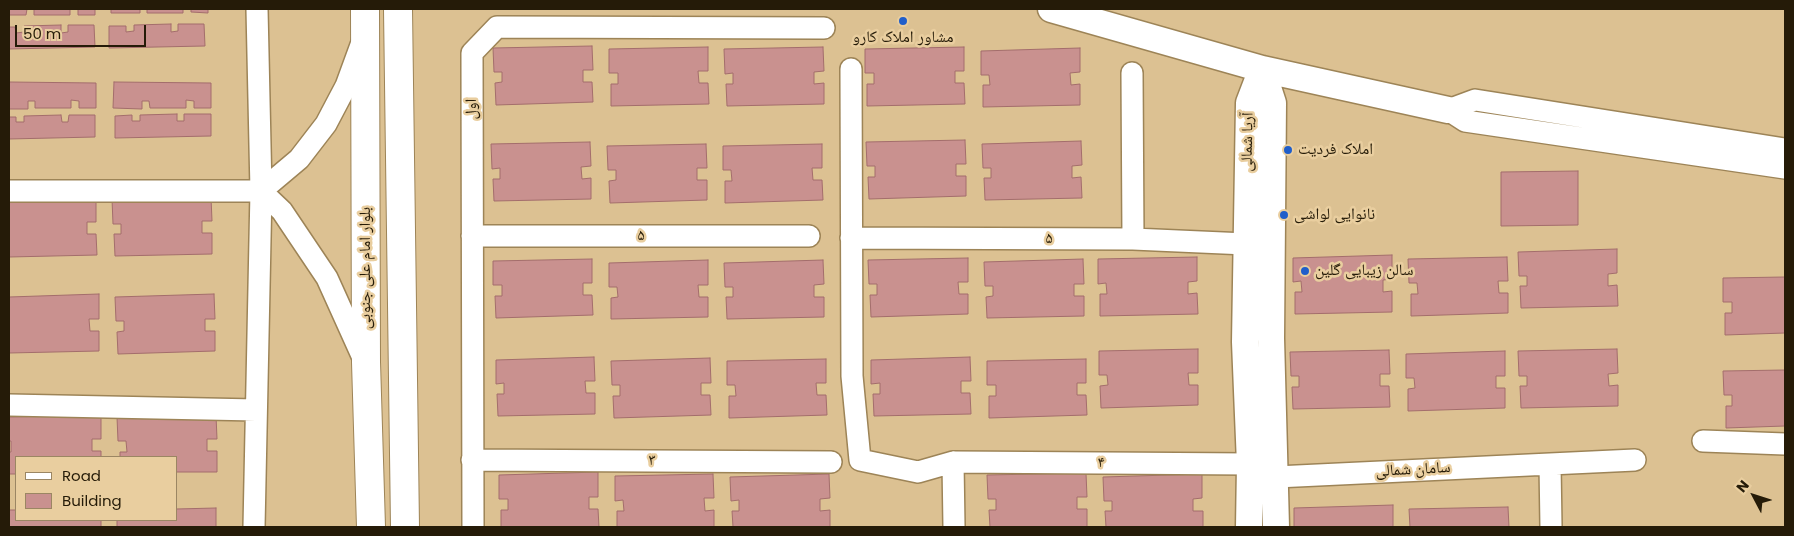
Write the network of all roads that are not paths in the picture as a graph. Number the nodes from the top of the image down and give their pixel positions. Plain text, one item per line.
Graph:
1 (257, 9) edge
2 (1051, 9) edge
3 (398, 12) edge
4 (365, 18) edge
5 (824, 28) dead end
6 (851, 69) dead end
7 (1262, 69) junction
8 (1132, 73) dead end
9 (1448, 110) junction
10 (1785, 149) edge
11 (1785, 168) edge
12 (9, 191) edge
13 (261, 191) junction
14 (472, 236) junction
15 (809, 236) dead end
16 (851, 238) junction
17 (1133, 239) junction
18 (1246, 244) junction
19 (366, 362) junction
20 (9, 405) edge
21 (256, 410) junction
22 (1703, 441) dead end
23 (1785, 444) edge
24 (472, 460) junction
25 (1635, 460) dead end
26 (831, 462) dead end
27 (952, 462) junction
28 (1250, 464) junction
29 (1550, 464) junction
30 (1276, 477) junction
31 (254, 527) edge
32 (371, 527) edge
33 (405, 527) edge
34 (472, 527) edge
35 (954, 527) edge
36 (1250, 527) edge
37 (1276, 527) edge
38 (1552, 527) edge

1 - 13 street
2 - 7 street
3 - 4 main road
3 - 33 main road
4 - 13 street
4 - 19 main road, بلوار امام علی جنوبی
5 - 14 street, اول
6 - 16 street
7 - 9 street
7 - 18 street, آریا شمالی
7 - 30 street, آریا شمالی
8 - 17 street
9 - 10 street
9 - 11 street
12 - 13 street
13 - 19 street
13 - 21 street
14 - 15 street, ۵
14 - 24 street, اول
16 - 17 street, ۵
16 - 27 street, ۴
17 - 18 street, ۵
18 - 28 street, آریا شمالی
19 - 32 main road, بلوار امام علی جنوبی
20 - 21 street
21 - 31 street
22 - 23 street
24 - 26 street, ۳
24 - 34 street, اول
25 - 29 street, سامان شمالی
27 - 28 street, ۴
27 - 35 street
28 - 36 street, آریا شمالی
29 - 30 street, سامان شمالی
29 - 38 street
30 - 37 street, آریا شمالی

